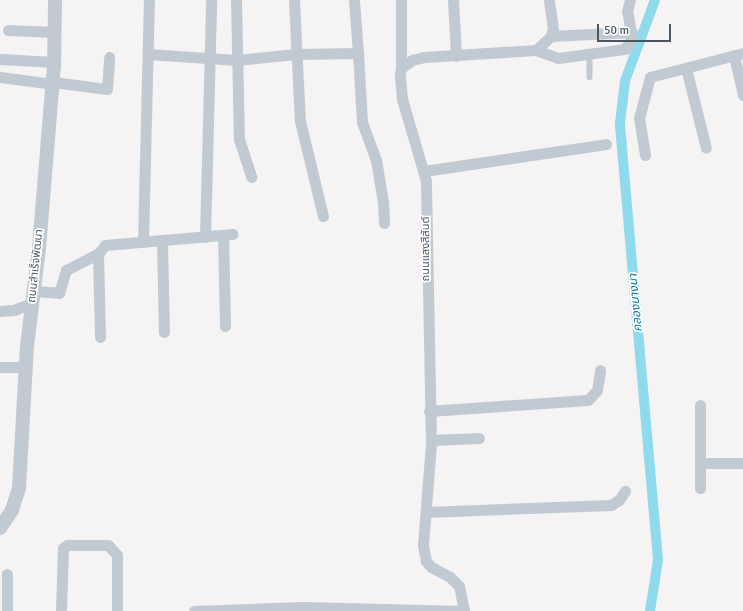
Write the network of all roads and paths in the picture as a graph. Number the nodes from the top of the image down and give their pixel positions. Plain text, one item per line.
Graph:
1 (55, 0) edge
2 (149, 0) edge
3 (211, 0) edge
4 (236, 0) edge
5 (294, 0) edge
6 (354, 0) edge
7 (401, 0) edge
8 (453, 0) edge
9 (549, 0) edge
10 (630, 0) edge
11 (8, 30) dead end
12 (54, 32) junction
13 (632, 32) junction
14 (551, 36) junction
15 (536, 50) junction
16 (358, 53) junction
17 (148, 54) junction
18 (296, 54) junction
19 (739, 54) edge
20 (590, 55) junction
21 (456, 56) junction
22 (109, 57) dead end
23 (0, 59) edge
24 (210, 59) junction
25 (236, 60) junction
26 (54, 62) junction
27 (401, 68) junction
28 (686, 68) junction
29 (0, 77) edge
30 (590, 77) dead end
31 (53, 83) junction
32 (743, 96) edge
33 (606, 144) dead end
34 (706, 148) dead end
35 (645, 155) dead end
36 (424, 171) junction
37 (251, 178) dead end
38 (324, 216) dead end
39 (384, 223) dead end
40 (206, 236) junction
41 (162, 240) junction
42 (143, 242) junction
43 (98, 254) junction
44 (33, 297) junction
45 (0, 311) edge
46 (225, 326) dead end
47 (164, 332) dead end
48 (100, 337) dead end
49 (26, 367) junction
50 (0, 368) edge
51 (600, 370) dead end
52 (700, 404) dead end
53 (429, 411) junction
54 (479, 438) dead end
55 (431, 440) junction
56 (700, 462) junction
57 (743, 463) edge
58 (700, 488) dead end
59 (625, 491) dead end
60 (426, 512) junction
61 (0, 528) edge
62 (7, 574) dead end
63 (7, 611) edge
64 (61, 611) edge
65 (116, 611) edge
66 (194, 611) edge
67 (464, 611) edge

1 - 12 street, ถนนสำเร็จพัฒนา
2 - 17 street
3 - 24 street
4 - 25 street
5 - 18 street
6 - 16 street
7 - 27 street, ถนนแสงสีสันต์
8 - 21 street
9 - 14 street
10 - 13 street
11 - 12 street
12 - 26 street, ถนนสำเร็จพัฒนา
13 - 14 street
13 - 20 street
14 - 15 street
15 - 20 street
15 - 21 street
16 - 18 street
16 - 39 street
17 - 24 street
17 - 42 street
18 - 25 street
18 - 38 street
19 - 28 street
19 - 32 street
20 - 30 lane
21 - 27 street
22 - 31 street
23 - 26 street
24 - 25 street
24 - 40 street
25 - 37 street
26 - 31 street, ถนนสำเร็จพัฒนา
27 - 36 street, ถนนแสงสีสันต์
28 - 34 street
28 - 35 street
29 - 31 street
31 - 44 street, ถนนสำเร็จพัฒนา
33 - 36 street
36 - 53 street, ถนนแสงสีสันต์
40 - 41 street
40 - 46 street
41 - 42 street
41 - 47 street
42 - 43 street
43 - 44 street
43 - 48 street
44 - 45 street
44 - 49 street, ถนนสำเร็จพัฒนา
49 - 50 street
49 - 61 street, ถนนสำเร็จพัฒนา
51 - 53 street
52 - 56 street
53 - 55 street, ถนนแสงสีสันต์
54 - 55 street
55 - 60 street, ถนนแสงสีสันต์
56 - 57 street
56 - 58 street
59 - 60 street
60 - 67 street, ถนนแสงสีสันต์
62 - 63 street
64 - 65 street
66 - 67 street

